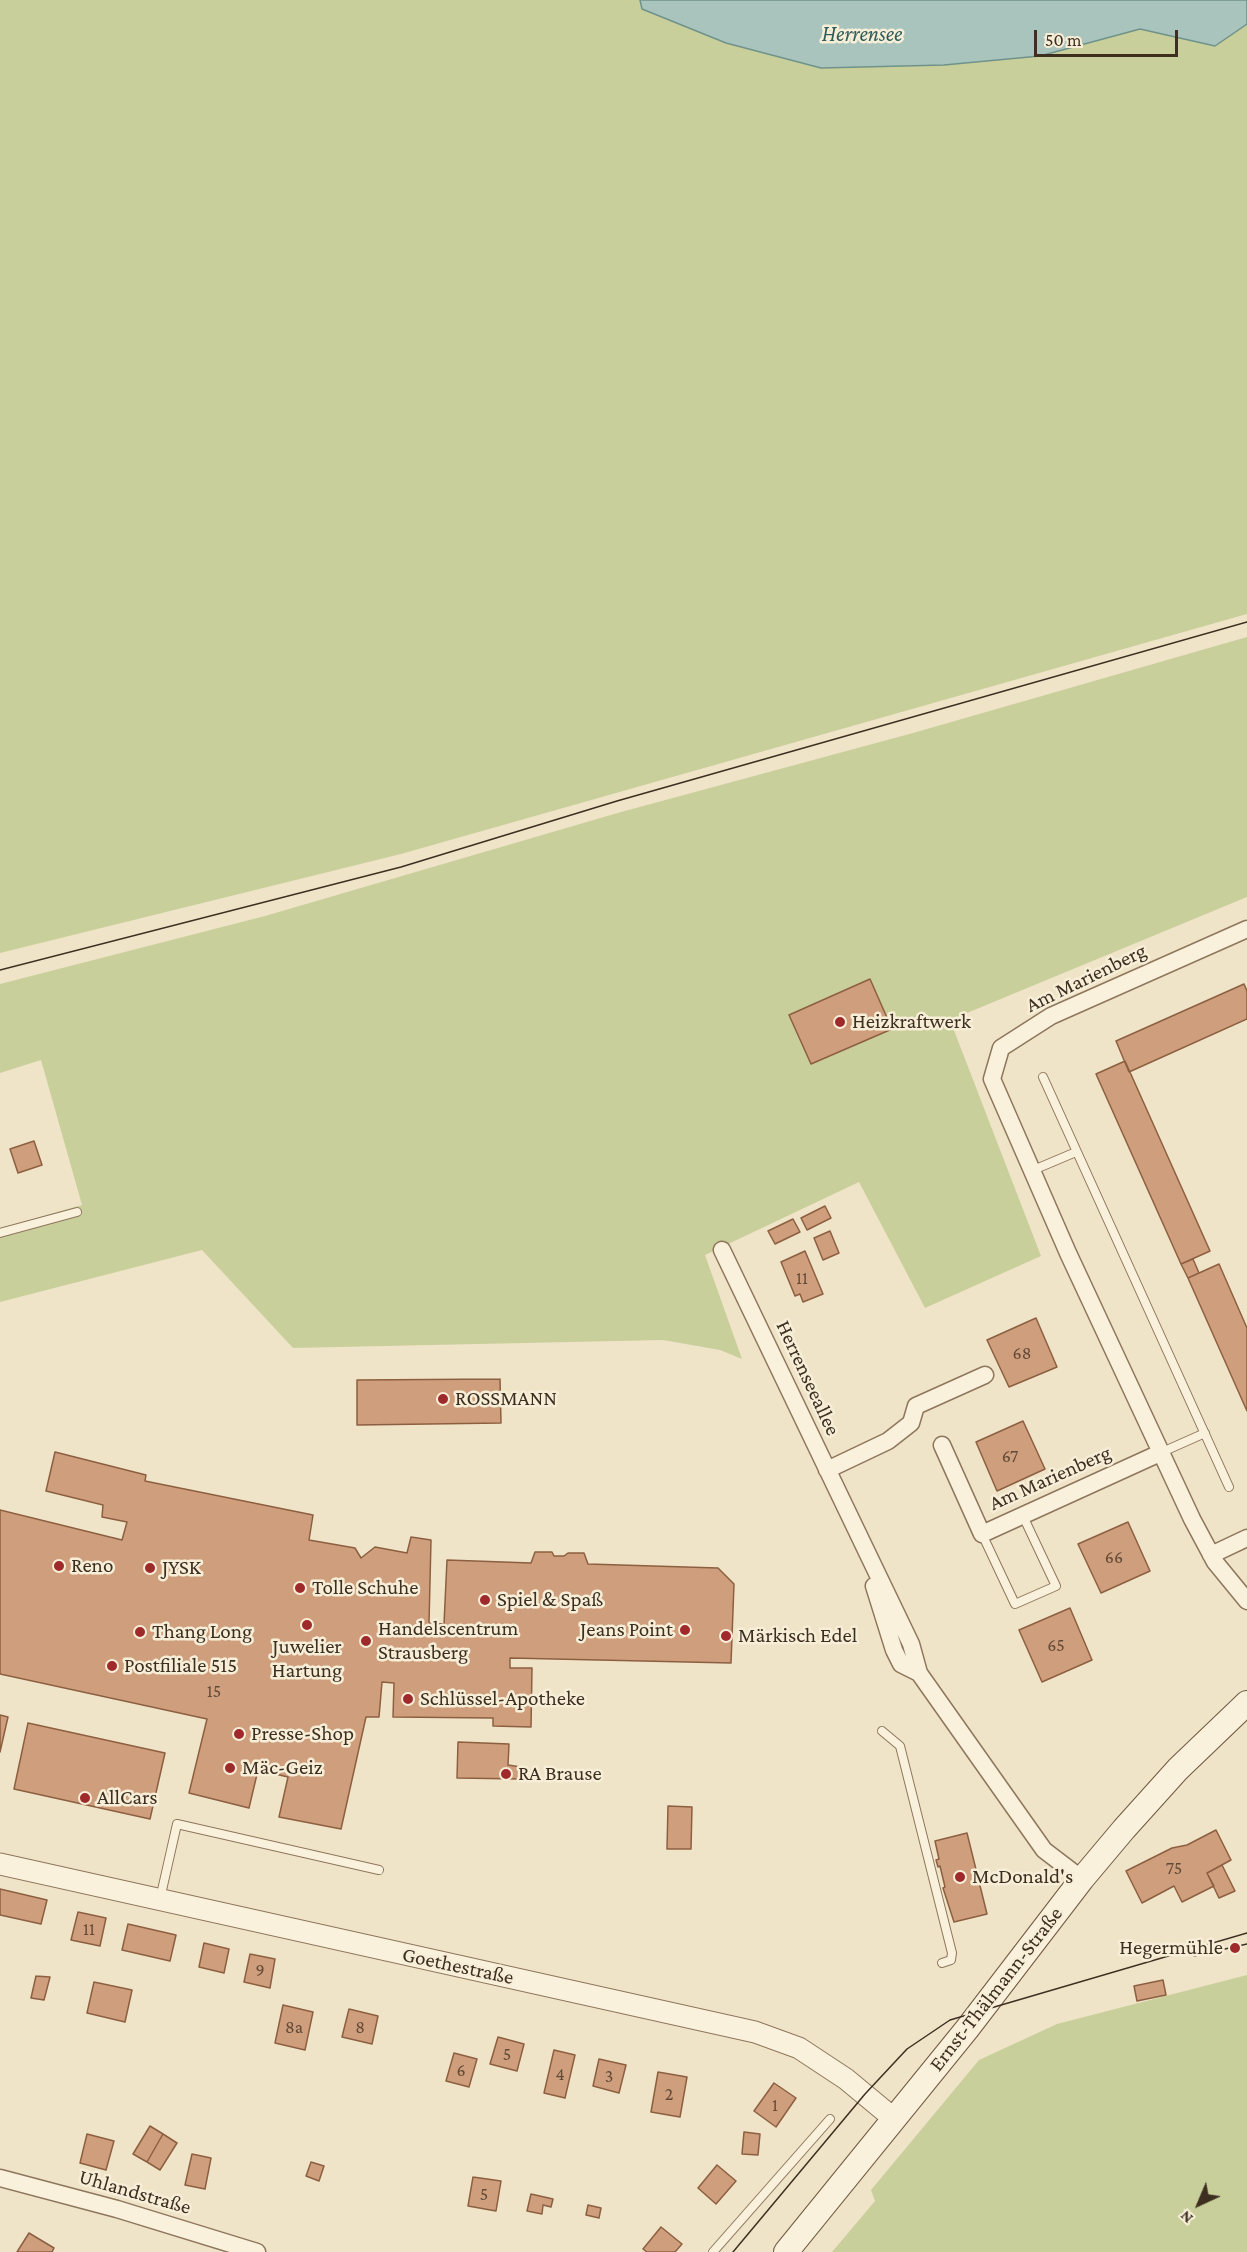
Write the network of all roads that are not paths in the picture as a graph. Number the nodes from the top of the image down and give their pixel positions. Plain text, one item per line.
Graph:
1 (1247, 929) edge
2 (1043, 1077) dead end
3 (1076, 1152) junction
4 (1031, 1171) junction
5 (77, 1212) dead end
6 (0, 1233) edge
7 (722, 1250) dead end
8 (985, 1375) dead end
9 (1205, 1433) junction
10 (942, 1444) dead end
11 (1160, 1453) junction
12 (827, 1470) junction
13 (1229, 1487) dead end
14 (1022, 1514) junction
15 (982, 1534) junction
16 (1247, 1538) edge
17 (1210, 1555) junction
18 (1247, 1601) edge
19 (1247, 1703) edge
20 (882, 1731) dead end
21 (0, 1864) edge
22 (380, 1870) dead end
23 (1082, 1879) junction
24 (160, 1900) junction
25 (942, 1963) dead end
26 (893, 2118) junction
27 (830, 2120) dead end
28 (0, 2178) edge
29 (257, 2252) edge
30 (713, 2252) edge
31 (786, 2252) edge

1 - 4 street, Am Marienberg
2 - 3 lane
3 - 4 lane
3 - 9 lane
4 - 11 street, Am Marienberg
5 - 6 lane
7 - 12 street, Herrenseeallee
8 - 12 street
9 - 11 lane, Am Marienberg
9 - 13 lane
10 - 15 street, Am Marienberg
11 - 14 street, Am Marienberg
11 - 17 street, Am Marienberg
12 - 23 street, Herrenseeallee
14 - 15 street, Am Marienberg
14 - 15 lane
16 - 17 street
17 - 18 street, Am Marienberg
19 - 23 main road, Ernst-Thälmann-Straße
20 - 25 lane
21 - 24 street, Goethestraße
22 - 24 lane
23 - 26 main road, Ernst-Thälmann-Straße
24 - 26 street, Goethestraße
26 - 31 main road, Ernst-Thälmann-Straße
27 - 30 lane
28 - 29 street, Uhlandstraße

